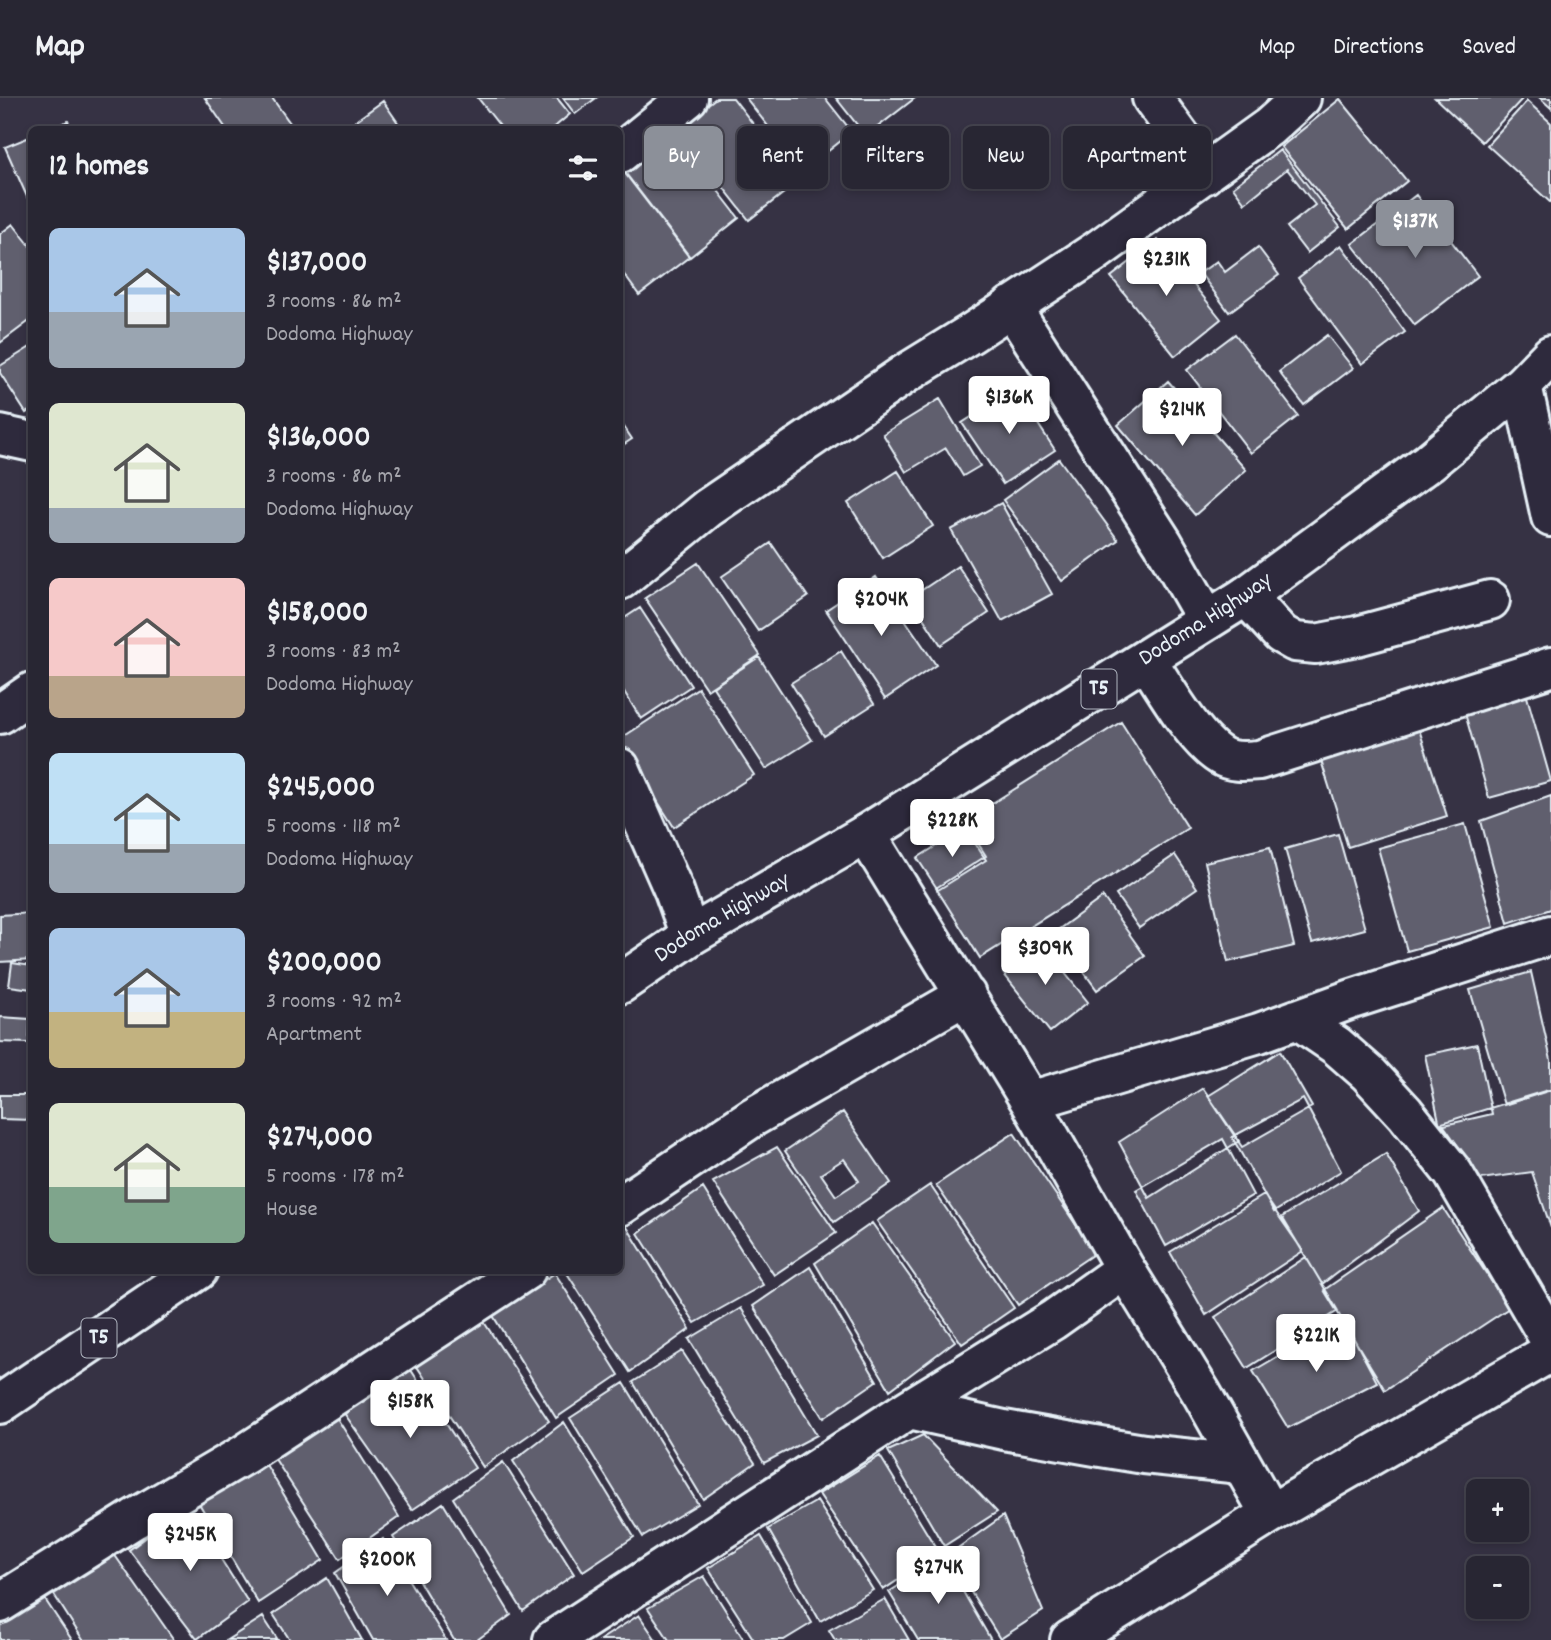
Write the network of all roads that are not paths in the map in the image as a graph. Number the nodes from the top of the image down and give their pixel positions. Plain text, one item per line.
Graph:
1 (688, 98) edge
2 (1152, 98) edge
3 (1301, 98) edge
4 (1173, 126) edge
5 (623, 151) edge
6 (1211, 170) edge
7 (1184, 189) edge
8 (1011, 306) junction
9 (1551, 355) edge
10 (1522, 385) junction
11 (0, 435) edge
12 (28, 441) edge
13 (1551, 517) edge
14 (623, 578) edge
15 (1246, 596) junction
16 (1490, 600) dead end
17 (1207, 620) junction
18 (1146, 659) junction
19 (1551, 667) edge
20 (28, 695) edge
21 (0, 714) edge
22 (623, 775) edge
23 (866, 834) junction
24 (1551, 935) edge
25 (690, 936) junction
26 (623, 982) edge
27 (966, 995) junction
28 (1297, 1019) junction
29 (1030, 1101) junction
30 (623, 1204) edge
31 (1125, 1269) junction
32 (192, 1274) edge
33 (520, 1274) edge
34 (1551, 1342) edge
35 (1551, 1352) edge
36 (0, 1404) edge
37 (909, 1409) junction
38 (1241, 1464) junction
39 (1270, 1514) junction
40 (0, 1603) edge
41 (553, 1640) edge
42 (1070, 1640) edge

1 - 5 main road
2 - 4 main road
3 - 6 main road
7 - 8 main road
8 - 14 main road
8 - 17 main road
9 - 10 main road, Dodoma Highway / T5
10 - 13 main road
10 - 15 main road, Dodoma Highway / T5
11 - 12 main road
15 - 16 main road
15 - 17 main road, Dodoma Highway / T5
17 - 18 main road, Dodoma Highway / T5
18 - 19 main road
18 - 23 main road, Dodoma Highway / T5
20 - 21 main road
22 - 25 main road
23 - 25 main road, Dodoma Highway / T5
23 - 27 main road
24 - 28 main road
25 - 26 main road, Dodoma Highway / T5
27 - 29 main road
27 - 30 main road
28 - 29 main road
28 - 34 main road
29 - 31 main road
31 - 37 main road
31 - 38 main road
32 - 36 main road, T5
33 - 40 main road
35 - 39 main road
37 - 38 main road
37 - 41 main road
38 - 39 main road
39 - 42 main road

